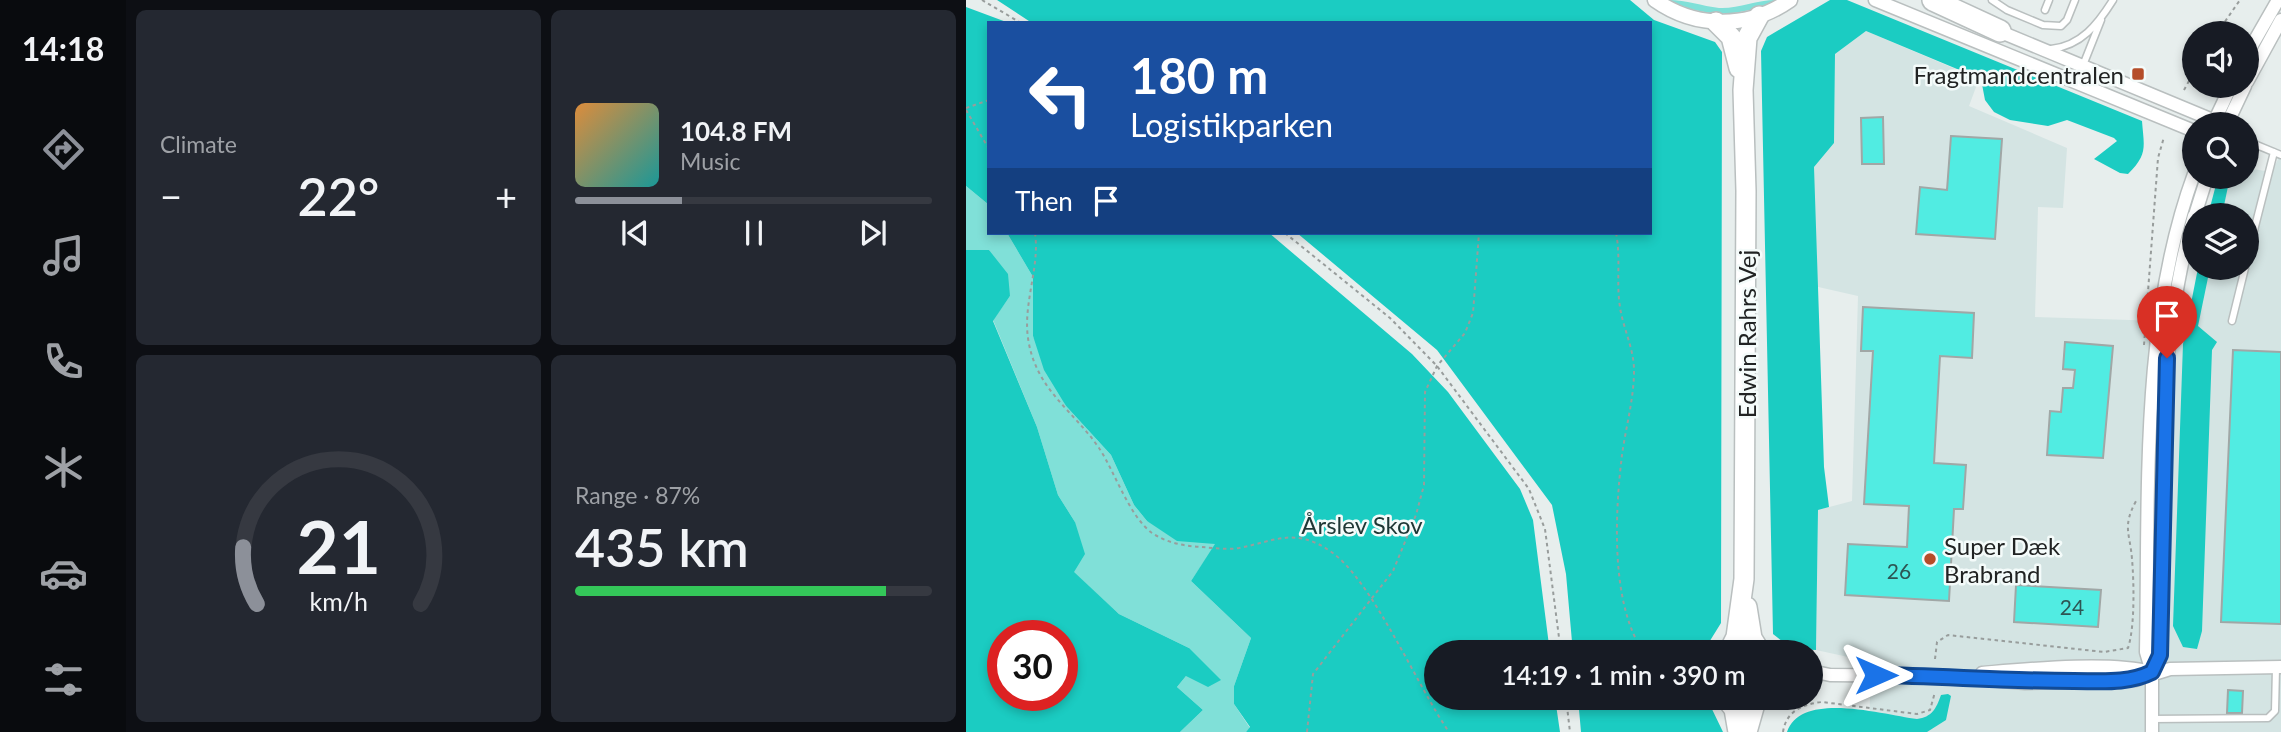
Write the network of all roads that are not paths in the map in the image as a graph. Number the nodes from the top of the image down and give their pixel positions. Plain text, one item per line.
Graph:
1 (1655, 0) edge
2 (1790, 0) edge
3 (1875, 0) edge
4 (1917, 0) edge
5 (1933, 0) edge
6 (1992, 0) edge
7 (2049, 0) edge
8 (2075, 0) edge
9 (2113, 0) edge
10 (2278, 0) edge
11 (2045, 10) dead end
12 (1759, 16) junction
13 (2101, 19) junction
14 (2281, 20) edge
15 (1716, 22) junction
16 (2000, 31) junction
17 (2259, 33) edge
18 (2046, 50) junction
19 (2259, 60) edge
20 (2084, 66) junction
21 (2076, 83) junction
22 (1743, 90) junction
23 (2192, 112) edge
24 (2182, 126) edge
25 (2259, 146) edge
26 (2278, 153) edge
27 (2190, 189) edge
28 (2259, 217) edge
29 (2182, 266) edge
30 (2242, 280) edge
31 (2232, 321) dead end
32 (1744, 579) junction
33 (1734, 640) edge
34 (1754, 640) edge
35 (2278, 667) edge
36 (2152, 672) junction
37 (1823, 674) edge
38 (1830, 675) junction
39 (1823, 676) edge
40 (1734, 710) edge
41 (1756, 710) edge
42 (2152, 725) edge
43 (1738, 732) edge
44 (1747, 732) edge

1 - 15 street
2 - 12 street
3 - 21 street
4 - 16 street
5 - 16 highway
6 - 8 lane
7 - 11 lane
9 - 13 lane
10 - 17 street
12 - 15 street
12 - 22 highway
13 - 18 lane
13 - 20 lane
14 - 19 street
15 - 22 highway
16 - 18 street
18 - 20 street
20 - 21 lane
20 - 23 street
21 - 24 street
22 - 32 highway, Edwin Rahrs Vej
25 - 26 lane
26 - 28 lane
27 - 36 street
29 - 36 street
30 - 31 lane
32 - 33 highway
32 - 34 highway
35 - 36 street
35 - 42 lane
36 - 38 street
36 - 42 street
37 - 38 street
38 - 39 street
40 - 43 highway
41 - 44 highway

